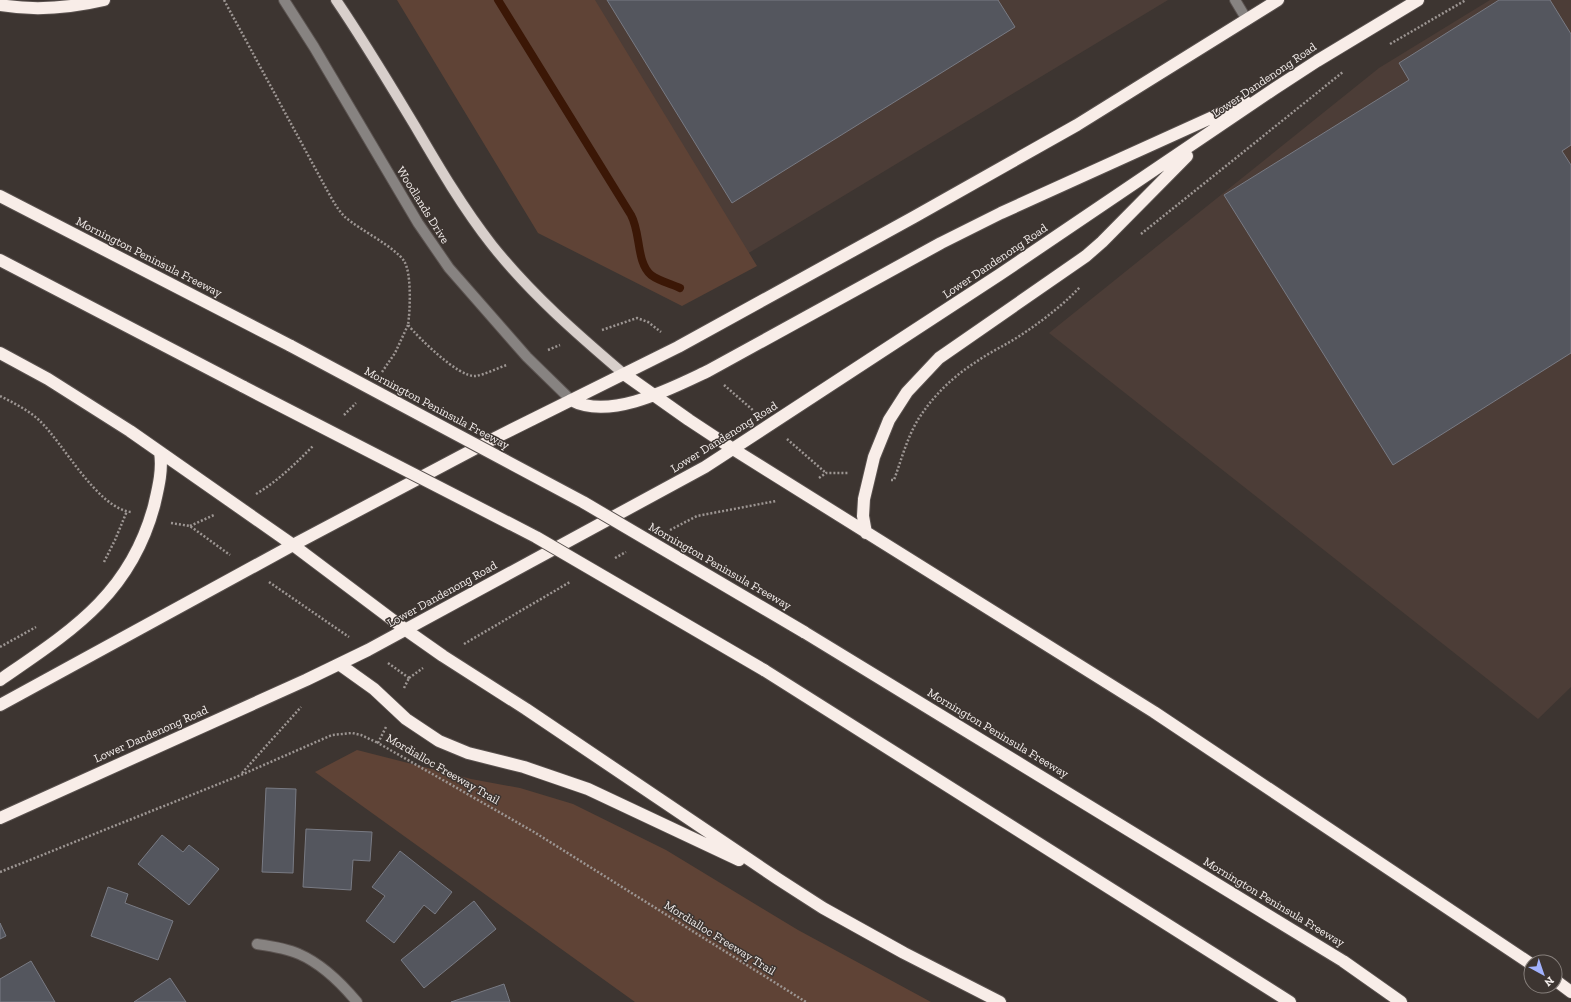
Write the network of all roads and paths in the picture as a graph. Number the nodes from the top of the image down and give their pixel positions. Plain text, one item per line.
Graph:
1 (104, 0) edge
2 (224, 0) edge
3 (284, 0) edge
4 (336, 0) edge
5 (1235, 0) edge
6 (1278, 0) edge
7 (1418, 0) edge
8 (0, 5) edge
9 (1247, 20) junction
10 (1274, 89) junction
11 (1208, 135) junction
12 (0, 196) edge
13 (0, 260) edge
14 (0, 353) edge
15 (481, 374) dead end
16 (624, 374) junction
17 (653, 395) junction
18 (0, 396) edge
19 (570, 400) junction
20 (733, 450) junction
21 (160, 452) junction
22 (127, 511) junction
23 (151, 516) junction
24 (866, 533) junction
25 (293, 545) junction
26 (102, 564) dead end
27 (250, 569) junction
28 (42, 624) dead end
29 (406, 630) junction
30 (0, 647) edge
31 (368, 650) junction
32 (339, 664) junction
33 (0, 680) edge
34 (0, 705) edge
35 (303, 705) dead end
36 (395, 709) junction
37 (378, 743) junction
38 (241, 775) junction
39 (0, 818) edge
40 (0, 872) edge
41 (778, 879) junction
42 (257, 944) dead end
43 (1523, 959) edge
44 (358, 1002) edge
45 (806, 1002) edge
46 (1000, 1002) edge
47 (1290, 1002) edge
48 (1401, 1002) edge

1 - 8 highway
2 - 15 path
3 - 19 street, Woodlands Drive
4 - 16 main road
5 - 9 street
6 - 9 highway
7 - 10 highway, Lower Dandenong Road
9 - 16 highway
10 - 11 highway, Lower Dandenong Road
10 - 17 highway
11 - 20 highway, Lower Dandenong Road
11 - 24 highway
12 - 48 highway, Mornington Peninsula Freeway, bridge
13 - 47 highway, bridge
14 - 21 highway
16 - 17 highway
16 - 19 highway
17 - 19 highway
17 - 20 highway
18 - 22 path, Mordialloc Freeway Trail
19 - 25 highway
20 - 24 highway
20 - 29 highway, Lower Dandenong Road
21 - 23 highway
21 - 25 highway
22 - 23 path, Mordialloc Freeway Trail
22 - 26 path
23 - 27 path, Mordialloc Freeway Trail
23 - 33 highway
24 - 43 highway
25 - 27 highway
25 - 29 highway
27 - 31 path, Mordialloc Freeway Trail
27 - 34 highway
28 - 30 path
29 - 31 highway, Lower Dandenong Road
29 - 41 highway
31 - 32 highway, Lower Dandenong Road
31 - 36 path, Mordialloc Freeway Trail
32 - 36 highway
32 - 39 highway, Lower Dandenong Road
35 - 38 path
36 - 37 path, Mordialloc Freeway Trail
36 - 41 highway
37 - 38 path
37 - 45 path, Mordialloc Freeway Trail
38 - 40 path
41 - 46 highway
42 - 44 street

